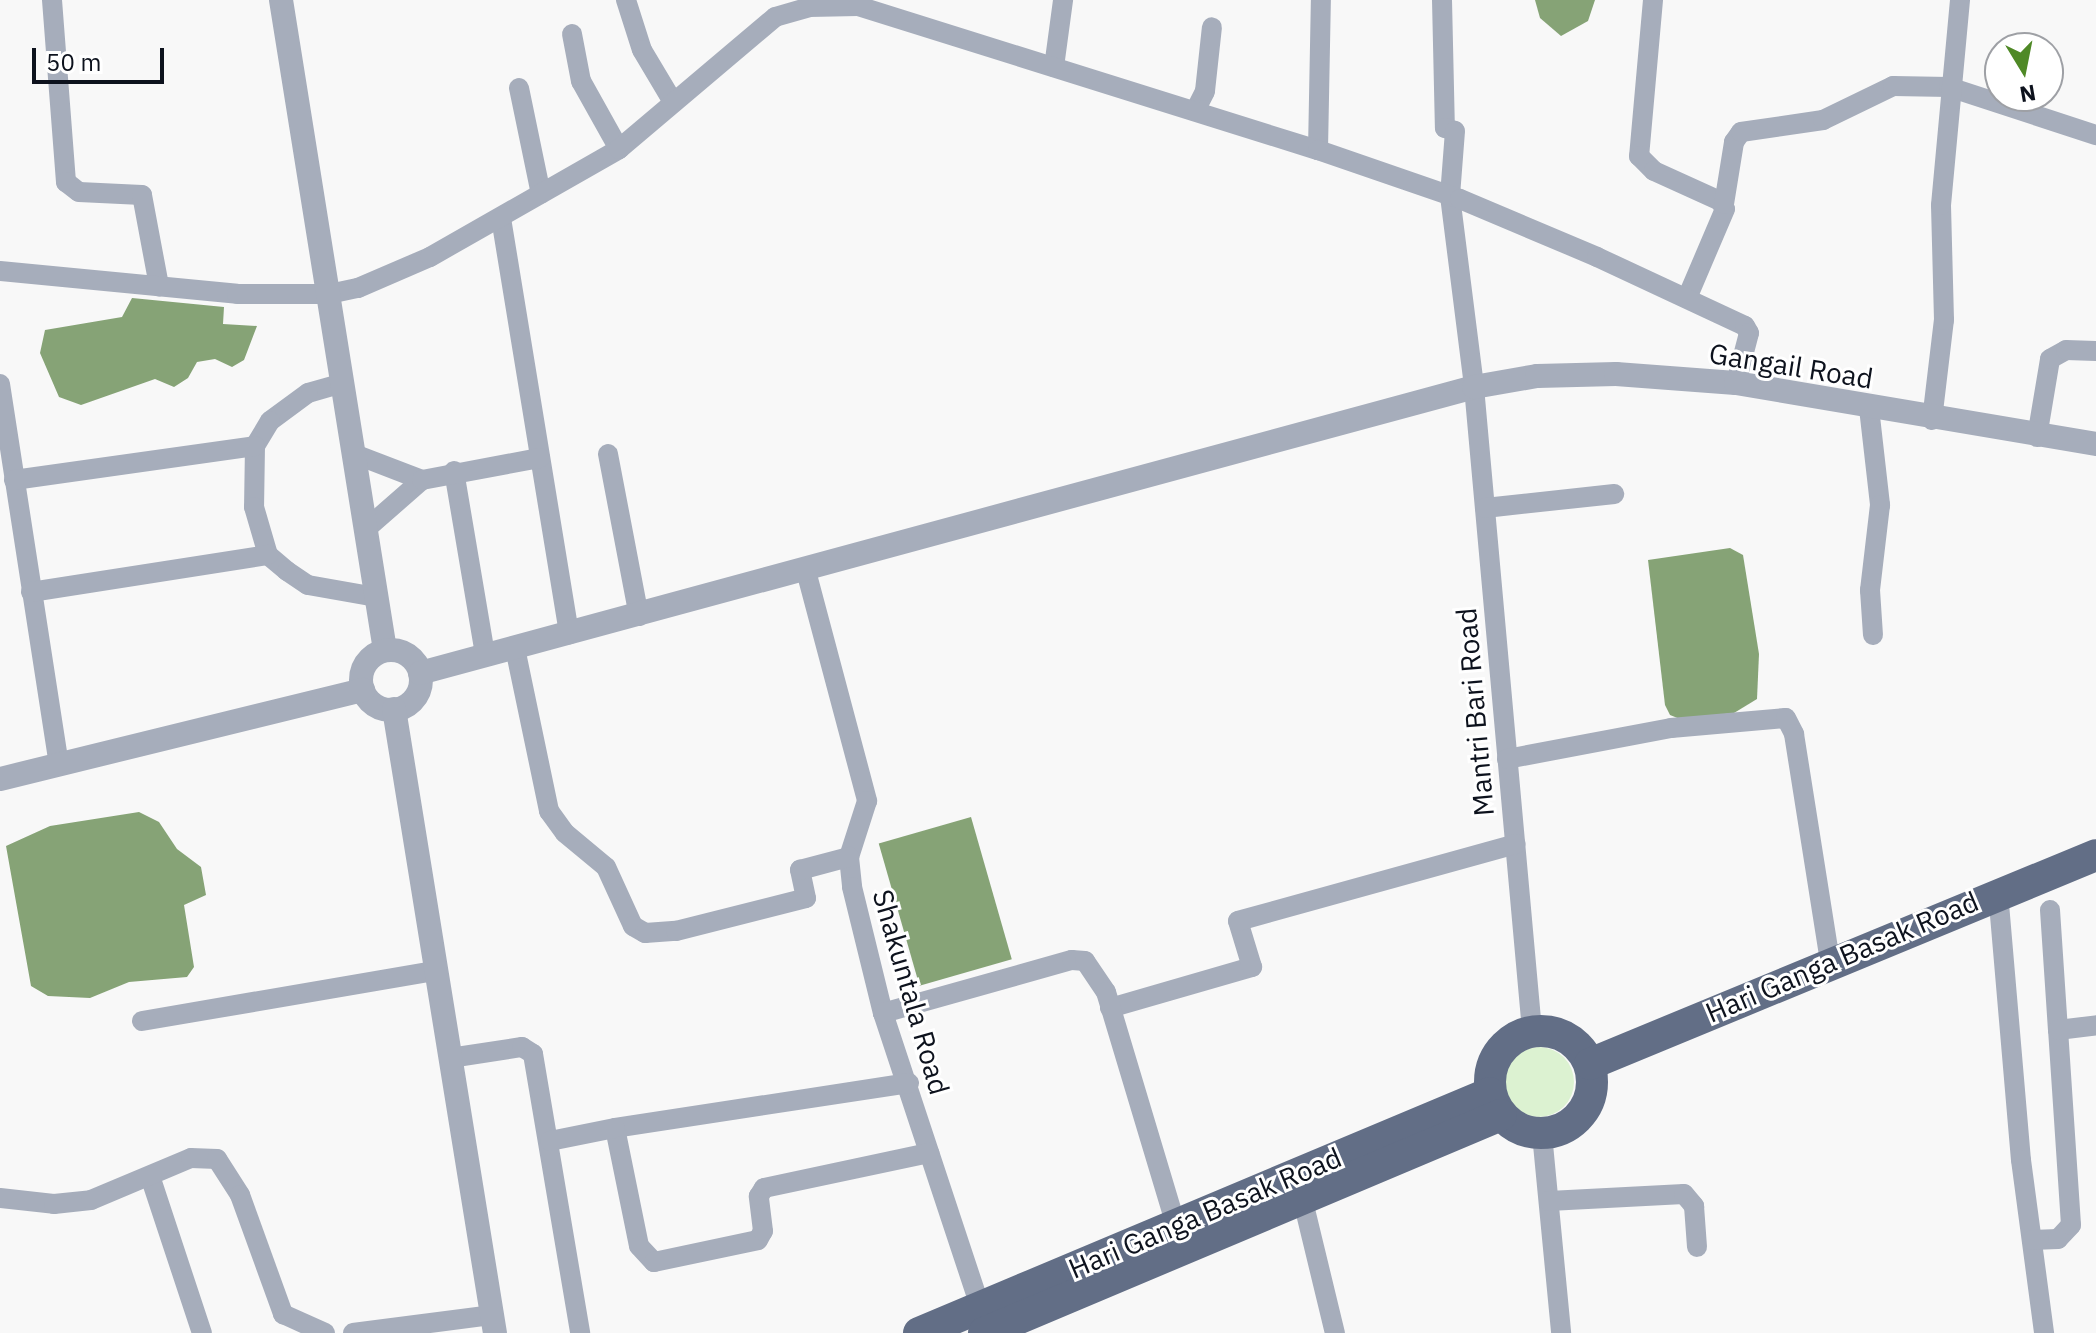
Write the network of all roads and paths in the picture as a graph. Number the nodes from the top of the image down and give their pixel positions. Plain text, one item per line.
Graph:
1 (52, 0) edge
2 (281, 0) edge
3 (626, 0) edge
4 (1063, 0) edge
5 (1321, 0) edge
6 (1442, 0) edge
7 (1653, 0) edge
8 (1960, 0) edge
9 (859, 3) edge
10 (1212, 27) dead end
11 (572, 34) dead end
12 (1054, 67) junction
13 (1949, 87) junction
14 (519, 88) dead end
15 (673, 102) junction
16 (1195, 111) junction
17 (2096, 135) edge
18 (619, 149) junction
19 (1318, 150) junction
20 (541, 194) junction
21 (1450, 196) junction
22 (1724, 204) junction
23 (501, 218) junction
24 (0, 271) edge
25 (159, 286) junction
26 (329, 294) junction
27 (1687, 298) junction
28 (2096, 351) edge
29 (343, 383) junction
30 (1736, 383) junction
31 (0, 384) edge
32 (1474, 387) junction
33 (1869, 408) junction
34 (1932, 420) junction
35 (2037, 437) junction
36 (2096, 444) edge
37 (255, 446) junction
38 (4, 448) edge
39 (608, 454) dead end
40 (357, 455) junction
41 (540, 458) junction
42 (454, 471) junction
43 (14, 480) junction
44 (422, 480) junction
45 (1614, 494) dead end
46 (1485, 508) junction
47 (366, 529) junction
48 (268, 555) junction
49 (806, 571) junction
50 (31, 592) junction
51 (376, 597) junction
52 (639, 616) junction
53 (569, 634) junction
54 (1873, 635) dead end
55 (515, 648) junction
56 (385, 650) junction
57 (485, 655) junction
58 (420, 673) junction
59 (363, 690) junction
60 (394, 709) junction
61 (1507, 759) junction
62 (59, 764) junction
63 (0, 779) edge
64 (1515, 844) junction
65 (2096, 855) edge
66 (849, 857) junction
67 (1998, 892) junction
68 (2050, 910) dead end
69 (1830, 961) junction
70 (435, 971) junction
71 (1110, 1008) junction
72 (883, 1013) junction
73 (142, 1021) dead end
74 (2096, 1025) edge
75 (2058, 1030) junction
76 (1532, 1031) junction
77 (450, 1058) junction
78 (1590, 1064) junction
79 (909, 1083) junction
80 (1496, 1104) junction
81 (615, 1128) junction
82 (1542, 1134) junction
83 (550, 1141) junction
84 (929, 1153) junction
85 (150, 1176) junction
86 (1302, 1197) junction
87 (0, 1198) edge
88 (1549, 1201) junction
89 (1176, 1225) junction
90 (2032, 1240) junction
91 (1697, 1247) dead end
92 (493, 1324) edge
93 (985, 1326) edge
94 (202, 1333) edge
95 (325, 1333) edge
96 (353, 1333) edge
97 (580, 1333) edge
98 (919, 1333) edge
99 (1335, 1333) edge
100 (1561, 1333) edge
101 (2044, 1333) edge

1 - 25 street
2 - 26 street
3 - 15 street
4 - 12 street
5 - 19 street
6 - 21 street, Mantri Bari Road
7 - 22 street
8 - 13 street
9 - 12 street
9 - 15 street
10 - 16 street
11 - 18 street
12 - 16 street
13 - 17 street
13 - 22 street
13 - 34 street
14 - 20 street
15 - 18 street
16 - 19 street
18 - 20 street
19 - 21 street
20 - 23 street
21 - 27 street
21 - 32 street, Mantri Bari Road
22 - 27 street
23 - 26 street
23 - 41 street
24 - 25 street
25 - 26 street
26 - 29 street
27 - 30 street
28 - 35 street
29 - 37 street
29 - 40 street
30 - 32 street, Gangail Road
30 - 33 street, Gangail Road
31 - 38 street
32 - 46 street, Mantri Bari Road
32 - 49 street, Gangail Road
33 - 34 street, Gangail Road
33 - 54 street
34 - 35 street, Gangail Road
35 - 36 street, Gangail Road
37 - 43 street
37 - 48 street
38 - 43 street
39 - 52 street
40 - 44 street
40 - 47 street
41 - 42 street
41 - 53 street
42 - 44 street
42 - 57 street
43 - 50 street
44 - 47 street
45 - 46 street
46 - 61 street, Mantri Bari Road
47 - 51 street
48 - 50 street
48 - 51 street
49 - 52 street, Gangail Road
49 - 66 street, Shakuntala Road
50 - 62 street
51 - 56 street
52 - 53 street, Gangail Road
53 - 55 street, Gangail Road
55 - 57 street, Gangail Road
55 - 66 street
56 - 58 street
56 - 59 street
57 - 58 street, Gangail Road
58 - 60 street
59 - 60 street
59 - 62 street
60 - 70 street
61 - 64 street, Mantri Bari Road
61 - 69 street
62 - 63 street
64 - 71 street
64 - 76 street, Mantri Bari Road
65 - 67 main road, Hari Ganga Basak Road
66 - 72 street, Shakuntala Road
67 - 69 main road, Hari Ganga Basak Road
67 - 90 street
68 - 75 street
69 - 78 main road, Hari Ganga Basak Road
70 - 73 street
70 - 77 street
71 - 72 street
71 - 89 street
72 - 79 street, Shakuntala Road
74 - 75 street
75 - 90 street
76 - 78 main road
76 - 80 main road
77 - 83 street
77 - 92 street
78 - 82 main road
79 - 81 street
79 - 84 street, Shakuntala Road
80 - 82 main road
80 - 86 main road, Hari Ganga Basak Road
80 - 89 main road, Hari Ganga Basak Road
81 - 83 street
81 - 84 street
82 - 88 street
83 - 97 street
84 - 93 street, Shakuntala Road
85 - 87 street
85 - 94 street
85 - 95 street
86 - 93 main road, Hari Ganga Basak Road
86 - 99 street
88 - 91 street
88 - 100 street
89 - 93 main road, Hari Ganga Basak Road
90 - 101 street
92 - 96 street
93 - 98 main road, Hari Ganga Basak Road

